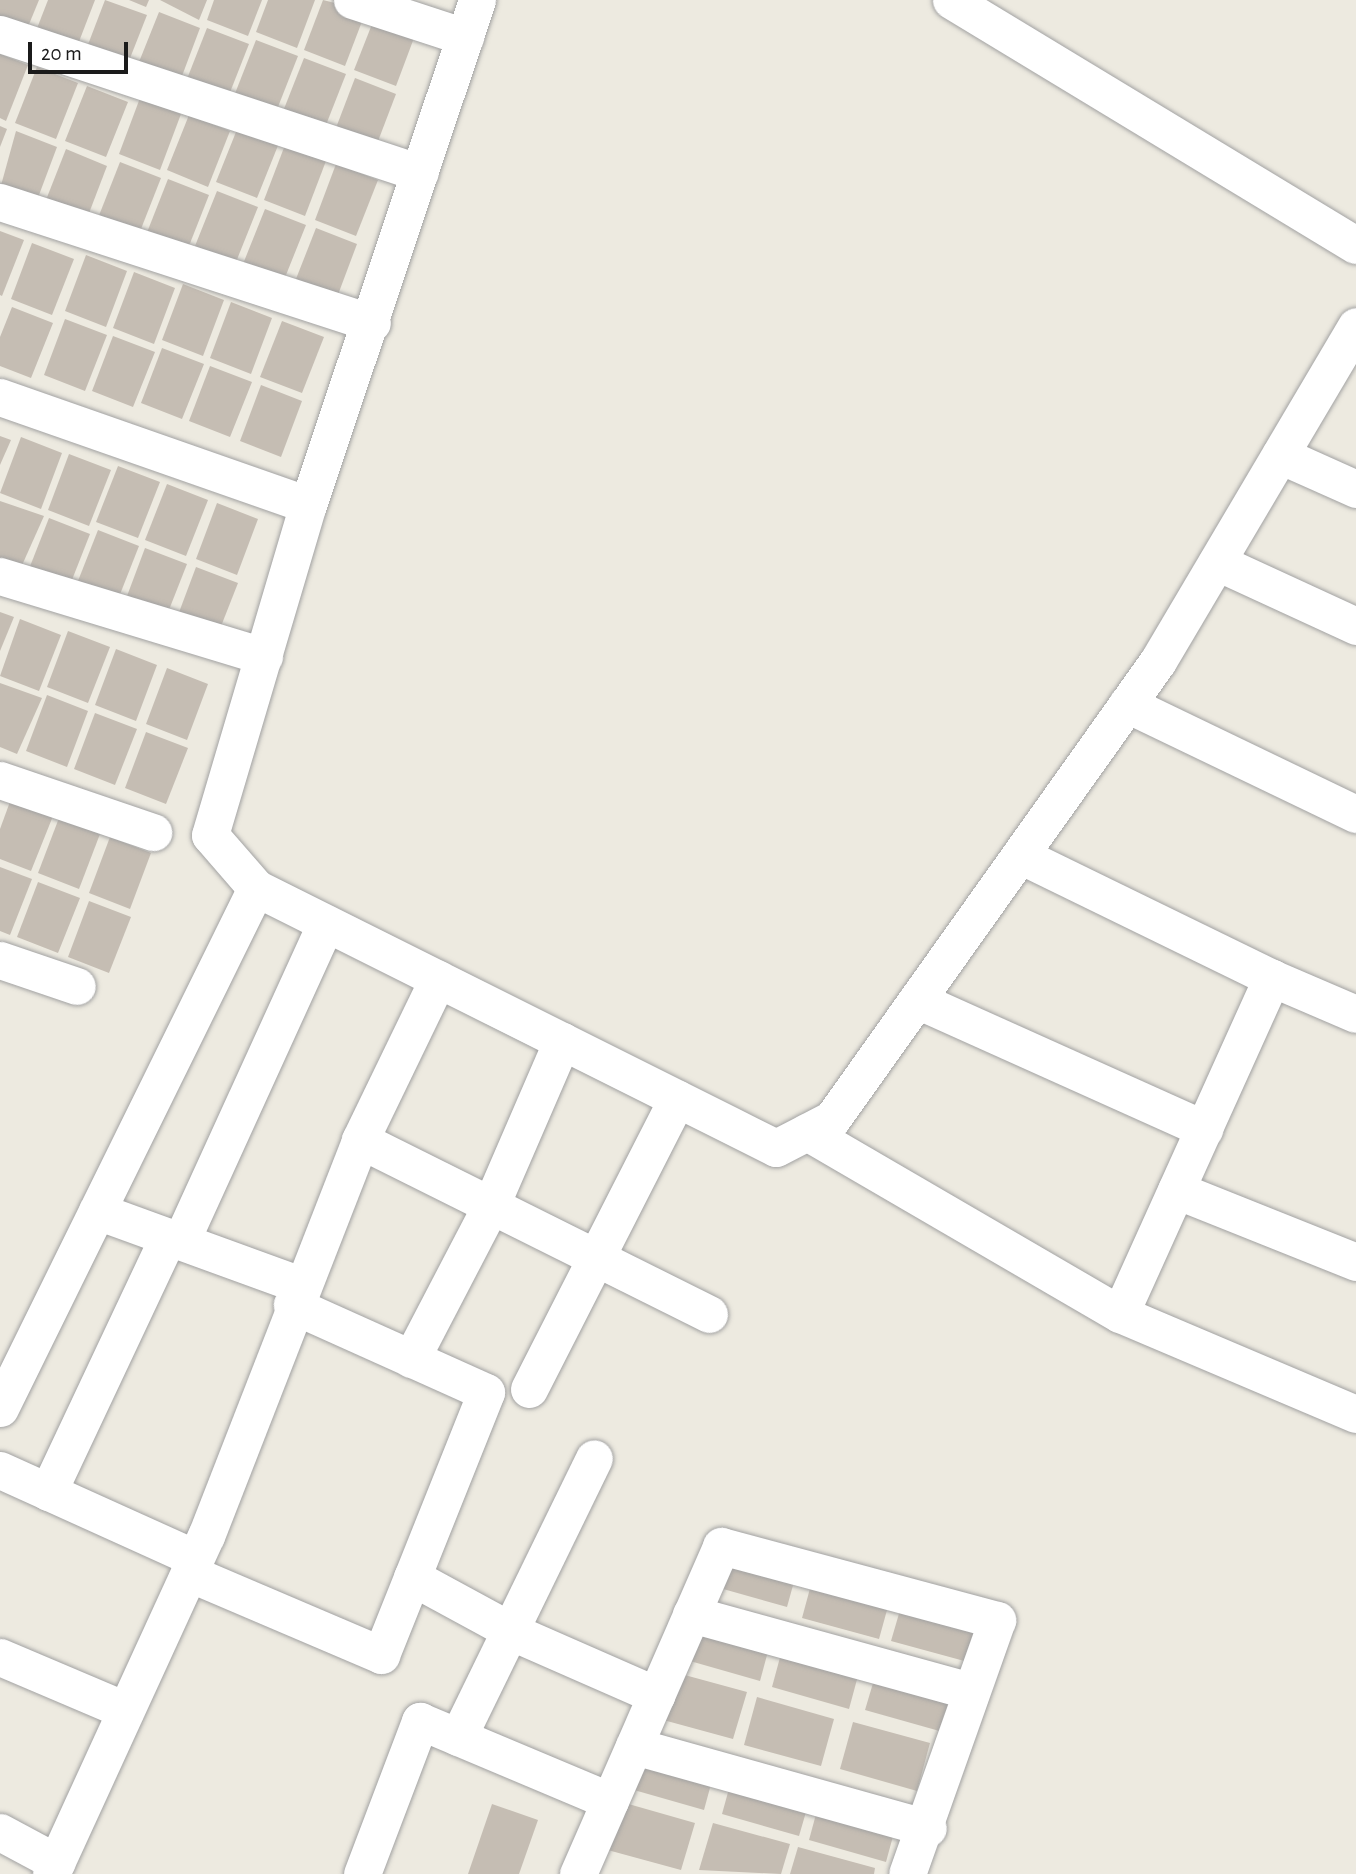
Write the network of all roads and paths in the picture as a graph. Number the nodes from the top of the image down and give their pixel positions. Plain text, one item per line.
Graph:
1 (352, 0) edge
2 (477, 0) edge
3 (951, 0) edge
4 (0, 34) edge
5 (465, 37) junction
6 (420, 173) junction
7 (0, 202) edge
8 (1356, 245) edge
9 (372, 323) junction
10 (1350, 348) edge
11 (0, 397) edge
12 (1280, 455) junction
13 (1356, 489) edge
14 (308, 505) junction
15 (1217, 562) junction
16 (0, 576) edge
17 (1356, 626) edge
18 (264, 656) junction
19 (1127, 704) junction
20 (0, 780) edge
21 (1356, 814) edge
22 (153, 832) dead end
23 (1020, 855) junction
24 (256, 888) junction
25 (326, 923) junction
26 (0, 960) edge
27 (1272, 978) junction
28 (438, 979) junction
29 (77, 986) dead end
30 (917, 1000) junction
31 (1356, 1014) edge
32 (562, 1041) junction
33 (677, 1099) junction
34 (1204, 1129) junction
35 (807, 1132) junction
36 (360, 1140) junction
37 (1176, 1190) junction
38 (491, 1205) junction
39 (97, 1211) junction
40 (175, 1239) junction
41 (599, 1259) junction
42 (1356, 1262) edge
43 (296, 1295) junction
44 (709, 1314) dead end
45 (1120, 1314) junction
46 (411, 1359) junction
47 (529, 1390) dead end
48 (0, 1408) edge
49 (1356, 1413) edge
50 (594, 1458) dead end
51 (0, 1470) edge
52 (48, 1492) junction
53 (192, 1566) junction
54 (412, 1577) junction
55 (691, 1614) junction
56 (509, 1630) junction
57 (0, 1657) edge
58 (971, 1691) junction
59 (656, 1695) junction
60 (125, 1710) junction
61 (458, 1737) junction
62 (634, 1746) junction
63 (610, 1801) junction
64 (928, 1828) junction
65 (0, 1832) edge
66 (53, 1868) edge
67 (362, 1874) edge
68 (579, 1874) edge
69 (907, 1874) edge

1 - 5 street
2 - 5 street
3 - 8 street
4 - 6 street
5 - 6 street
6 - 9 street
7 - 9 street
9 - 14 street
10 - 12 street
11 - 14 street
12 - 13 street
12 - 15 street
14 - 18 street
15 - 17 street
15 - 19 street
16 - 18 street
18 - 24 street
19 - 21 street
19 - 23 street
20 - 22 street
23 - 27 street
23 - 30 street
24 - 25 street
24 - 39 street
25 - 28 street
25 - 40 street
26 - 29 street
27 - 31 street
27 - 34 street
28 - 32 street
28 - 36 street
30 - 34 street
30 - 35 street
32 - 33 street
32 - 38 street
33 - 35 street
33 - 41 street
34 - 37 street
35 - 45 street
36 - 38 street
36 - 43 street
37 - 42 street
37 - 45 street
38 - 41 street
38 - 46 street
39 - 40 street
39 - 48 street
40 - 43 street
40 - 52 street
41 - 44 street
41 - 47 street
43 - 46 street
43 - 53 street
45 - 49 street
46 - 54 street
50 - 56 street
51 - 52 street
52 - 53 street
53 - 54 street
53 - 60 street
54 - 56 street
55 - 58 street
55 - 58 street
55 - 59 street
56 - 59 street
56 - 61 street
57 - 60 street
58 - 64 street
59 - 62 street
60 - 66 street
61 - 63 street
61 - 67 street
62 - 63 street
62 - 64 street
63 - 68 street
64 - 69 street
65 - 66 street

